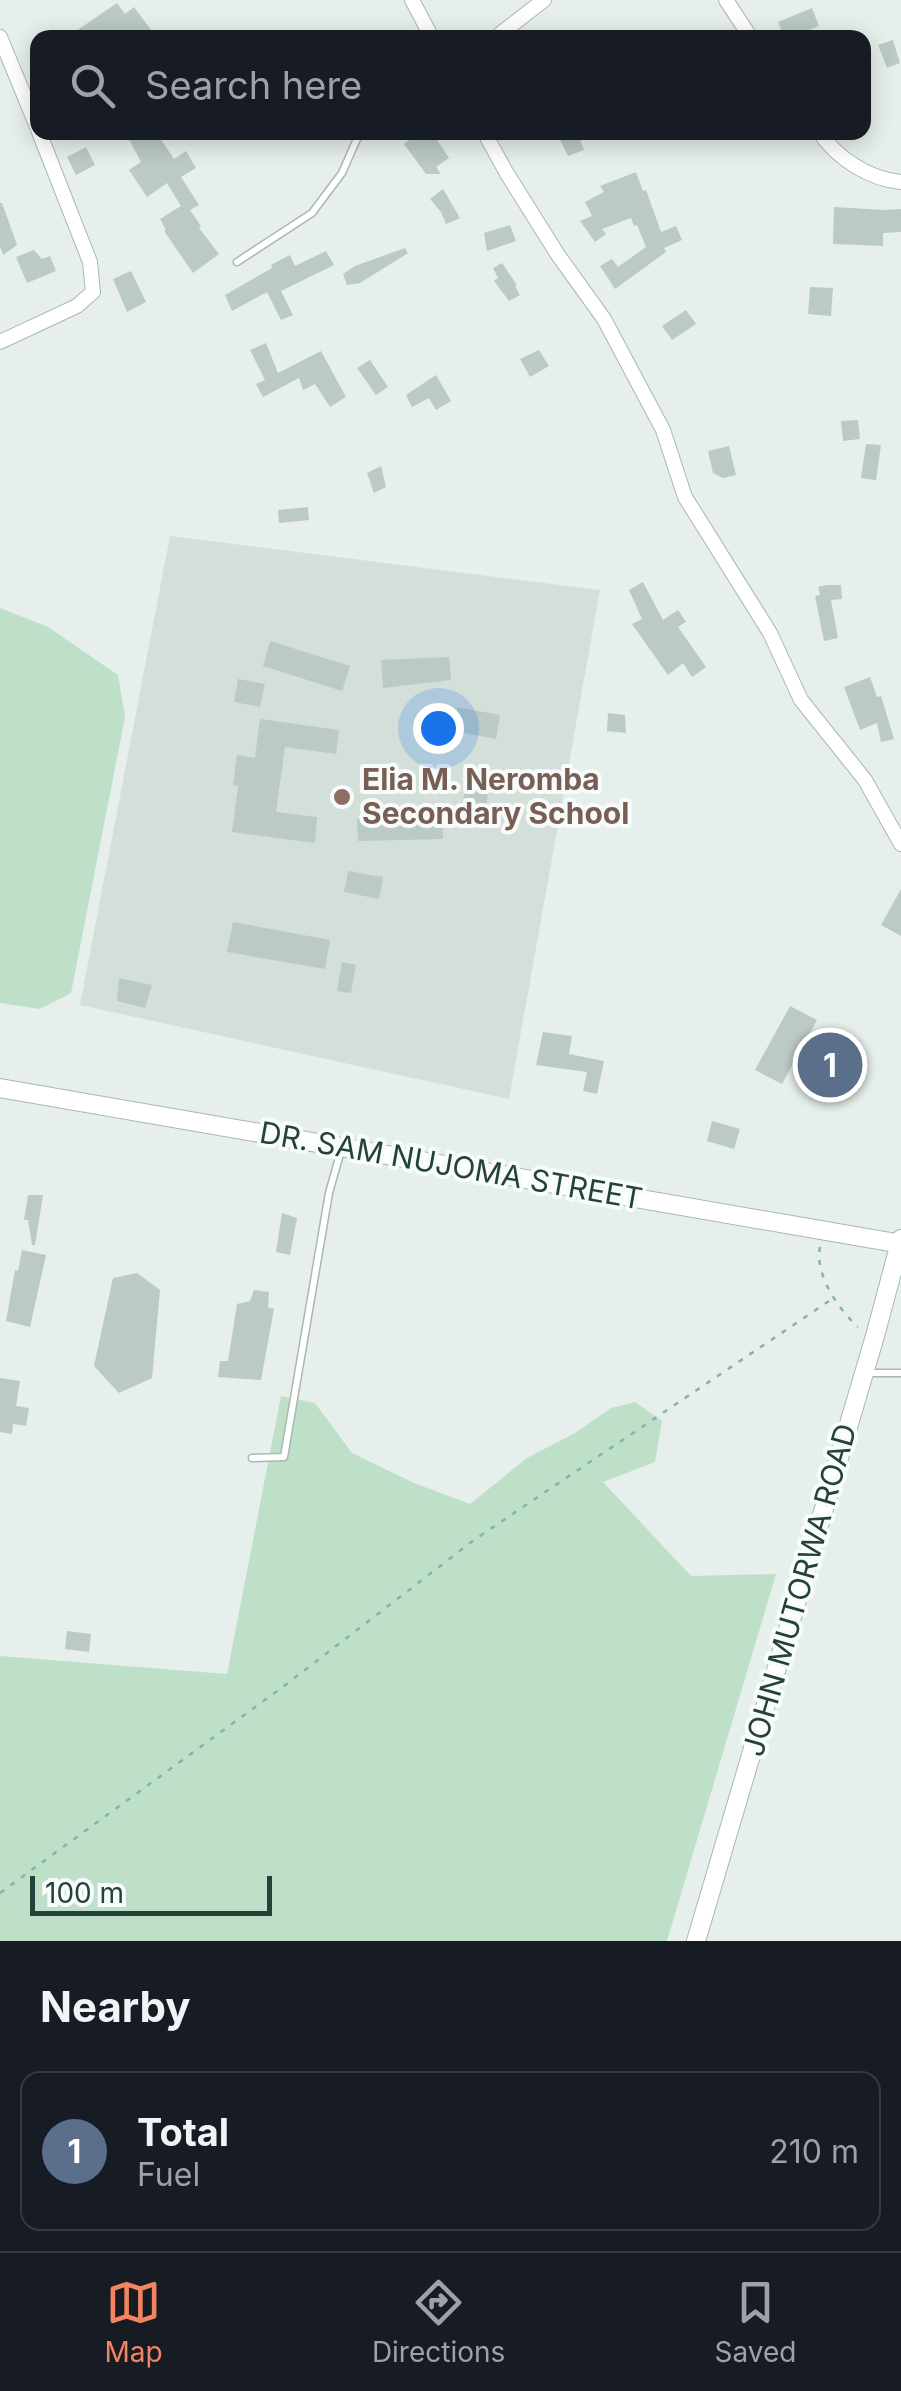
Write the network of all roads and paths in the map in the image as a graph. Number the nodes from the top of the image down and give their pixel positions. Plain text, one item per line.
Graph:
1 (412, 0) edge
2 (544, 0) edge
3 (726, 0) edge
4 (428, 30) edge
5 (505, 30) edge
6 (746, 30) edge
7 (0, 38) edge
8 (30, 111) edge
9 (42, 140) edge
10 (356, 140) edge
11 (488, 140) edge
12 (826, 140) edge
13 (901, 182) edge
14 (236, 262) dead end
15 (0, 342) edge
16 (901, 844) edge
17 (0, 1088) edge
18 (342, 1146) junction
19 (824, 1232) junction
20 (900, 1243) edge
21 (835, 1297) junction
22 (875, 1336) junction
23 (864, 1373) junction
24 (901, 1373) edge
25 (252, 1458) dead end
26 (0, 1894) edge
27 (696, 1941) edge

1 - 4 street
2 - 5 street
3 - 6 street
7 - 8 street
9 - 15 street
10 - 14 lane
11 - 16 street
12 - 13 street
17 - 18 street, DR. SAM NUJOMA STREET
18 - 19 street, DR. SAM NUJOMA STREET
18 - 25 lane
19 - 20 street, DR. SAM NUJOMA STREET
19 - 21 path
20 - 22 street, JOHN MUTORWA ROAD
21 - 22 path
21 - 26 path
22 - 23 street, JOHN MUTORWA ROAD
23 - 24 lane
23 - 27 street, JOHN MUTORWA ROAD

